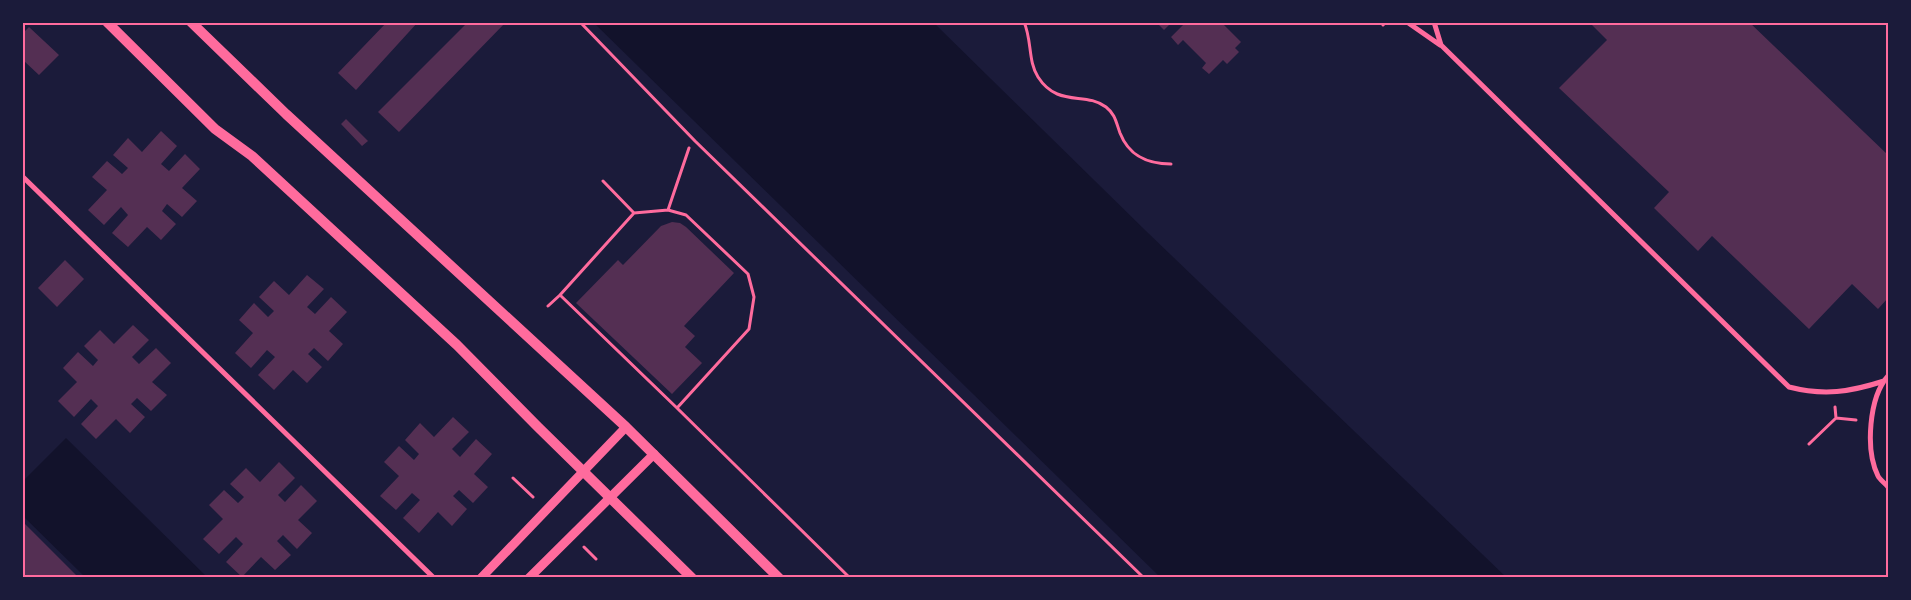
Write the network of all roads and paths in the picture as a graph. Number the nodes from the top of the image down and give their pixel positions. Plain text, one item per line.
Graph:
1 (107, 22) edge
2 (191, 22) edge
3 (580, 22) edge
4 (1024, 22) edge
5 (1407, 22) edge
6 (1434, 22) edge
7 (1441, 45) junction
8 (689, 148) dead end
9 (1171, 164) dead end
10 (22, 176) edge
11 (603, 181) dead end
12 (668, 210) junction
13 (634, 213) junction
14 (560, 295) junction
15 (548, 306) dead end
16 (1886, 378) edge
17 (1834, 392) junction
18 (677, 408) junction
19 (1836, 418) junction
20 (1872, 422) junction
21 (626, 427) junction
22 (1810, 444) dead end
23 (654, 454) junction
24 (584, 471) junction
25 (1888, 487) edge
26 (610, 496) junction
27 (434, 578) edge
28 (481, 578) edge
29 (529, 578) edge
30 (692, 578) edge
31 (779, 578) edge
32 (850, 578) edge
33 (1144, 578) edge

1 - 24 main road
2 - 21 main road
3 - 33 path
4 - 9 path
5 - 7 street
6 - 7 street
7 - 17 street
8 - 12 path
10 - 27 street
11 - 13 path
12 - 13 path
12 - 18 path
13 - 14 path
14 - 15 path
14 - 18 path
16 - 17 street
16 - 20 street
17 - 19 path
18 - 32 path
19 - 20 path
19 - 22 path
20 - 25 street
21 - 23 main road
21 - 24 street
23 - 26 street
23 - 31 main road
24 - 26 main road
24 - 28 street
26 - 29 street
26 - 30 main road

